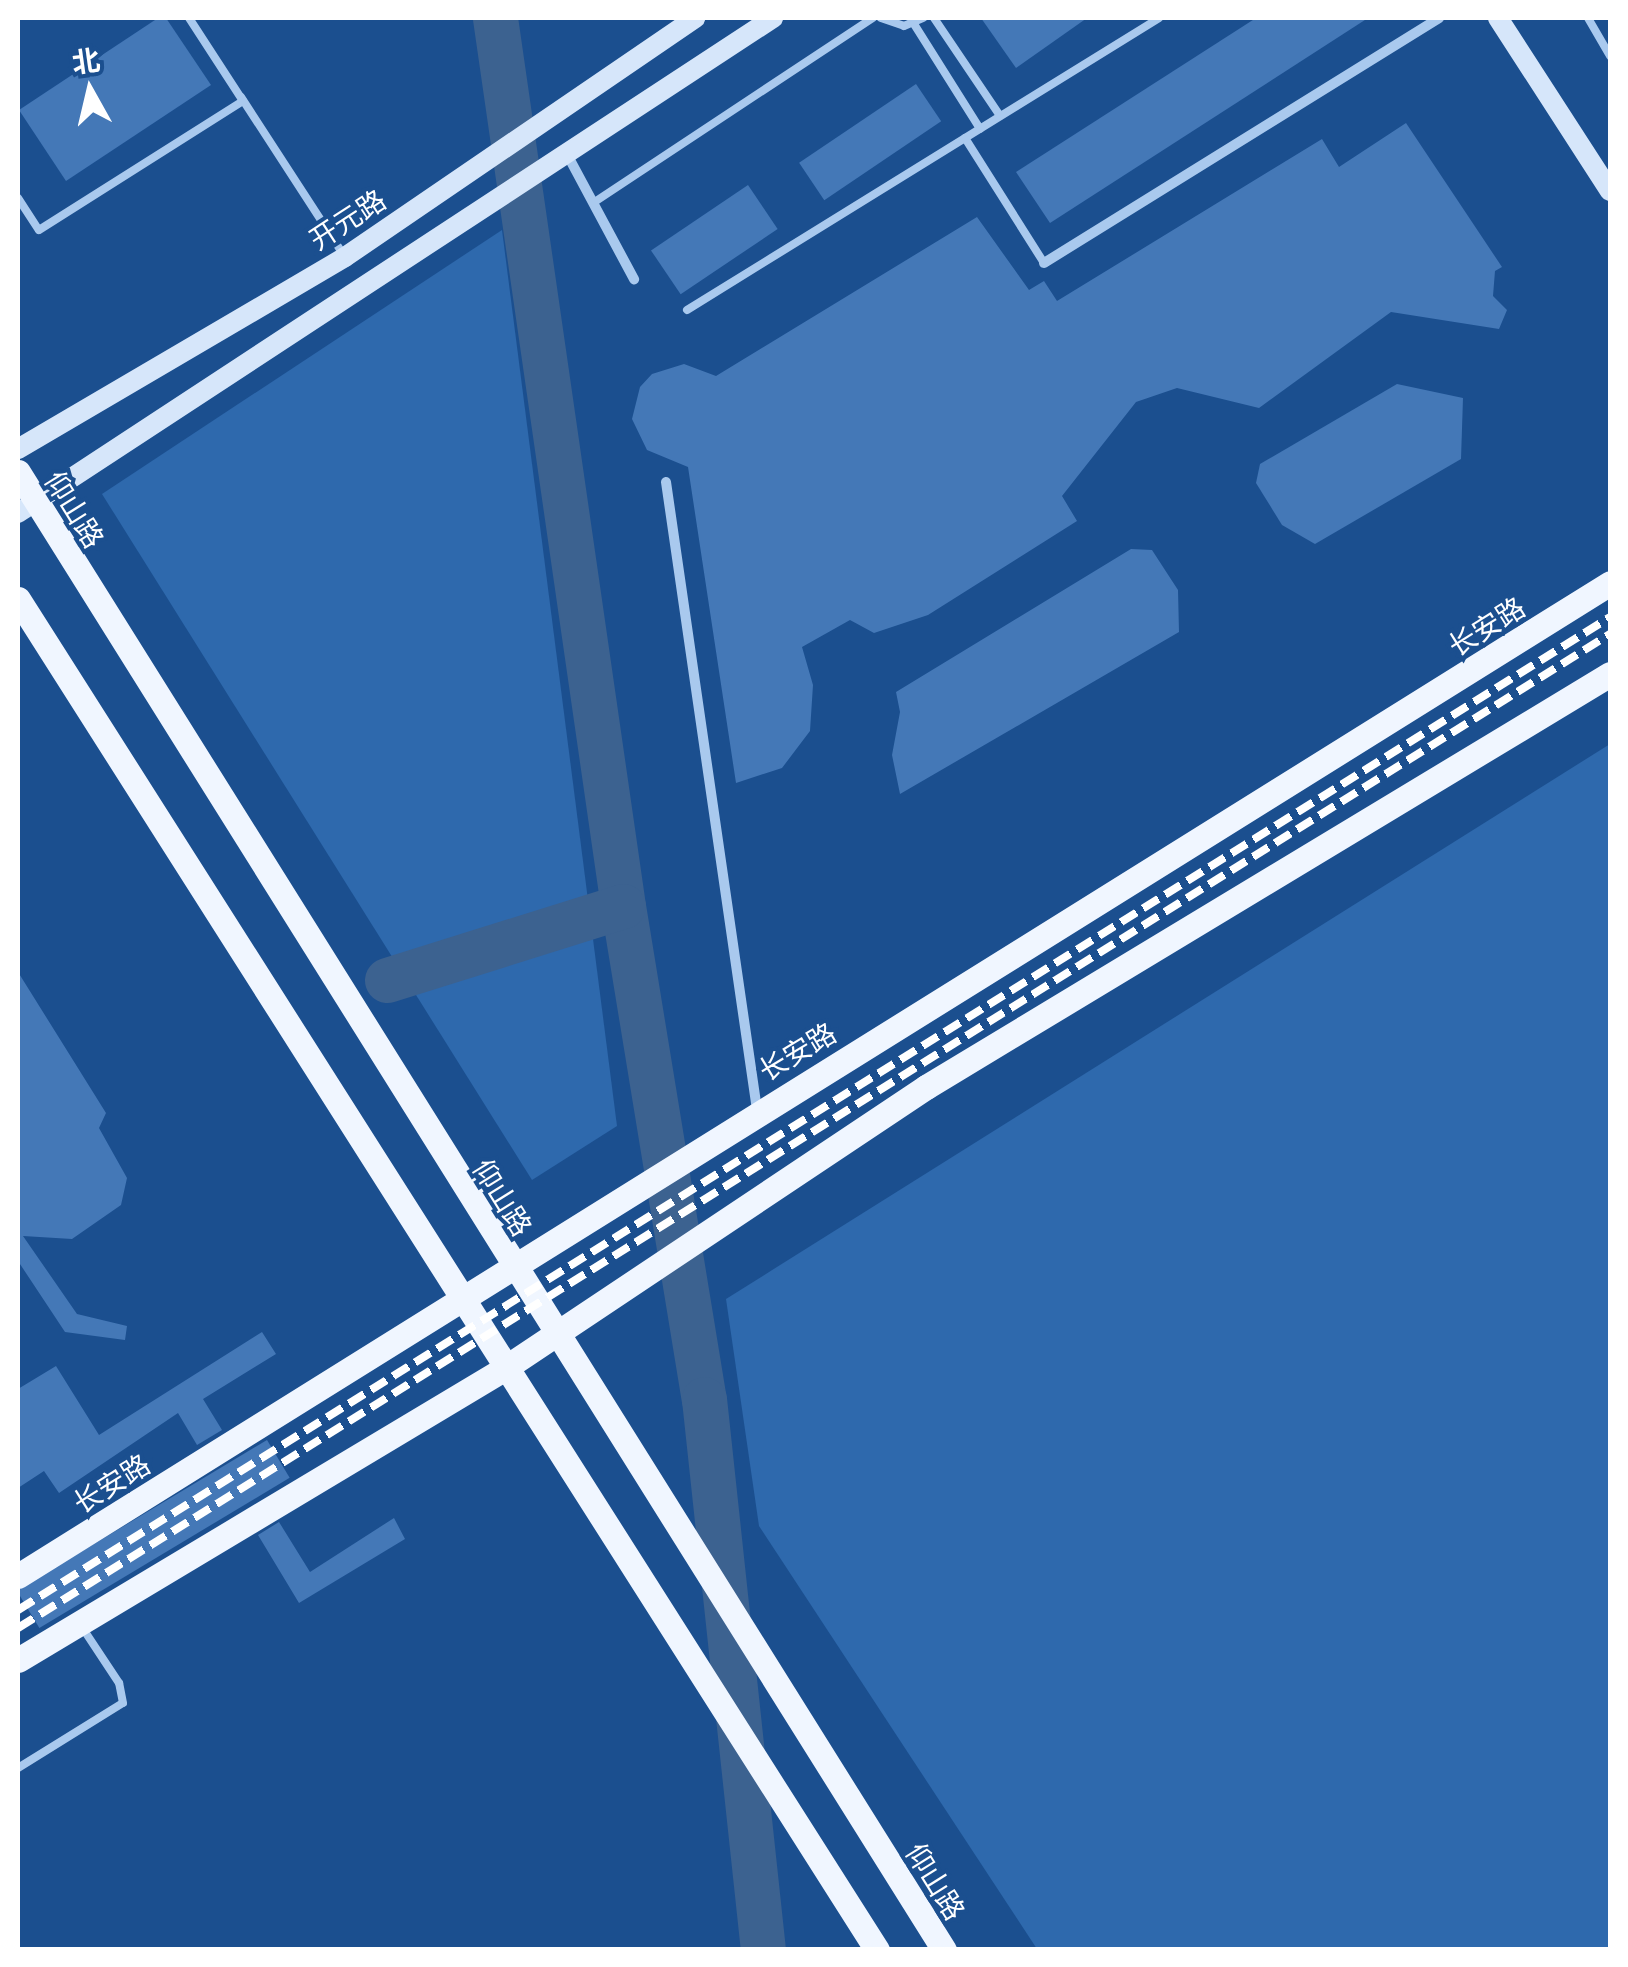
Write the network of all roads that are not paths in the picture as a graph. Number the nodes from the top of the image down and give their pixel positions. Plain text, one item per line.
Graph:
1 (189, 18) edge
2 (695, 18) edge
3 (773, 18) edge
4 (872, 18) edge
5 (881, 18) edge
6 (922, 18) edge
7 (934, 18) edge
8 (1159, 18) edge
9 (1439, 18) edge
10 (1498, 18) edge
11 (1588, 18) edge
12 (914, 24) junction
13 (1610, 56) edge
14 (238, 93) junction
15 (1000, 116) junction
16 (980, 129) junction
17 (965, 138) junction
18 (568, 156) junction
19 (1610, 191) edge
20 (18, 198) edge
21 (594, 203) junction
22 (344, 257) junction
23 (1044, 264) joint
24 (634, 280) dead end
25 (687, 310) dead end
26 (18, 449) edge
27 (18, 472) edge
28 (666, 482) dead end
29 (27, 508) edge
30 (1610, 584) edge
31 (18, 599) edge
32 (1610, 674) edge
33 (749, 1115) junction
34 (512, 1268) junction
35 (460, 1300) junction
36 (556, 1335) junction
37 (502, 1370) junction
38 (18, 1576) edge
39 (79, 1623) junction
40 (18, 1660) edge
41 (18, 1768) edge
42 (877, 1950) edge
43 (944, 1950) edge

1 - 14 lane
2 - 22 main road, 开元路
3 - 18 main road
4 - 21 lane
5 - 12 lane
6 - 12 lane
7 - 15 lane
8 - 15 lane
9 - 23 street
10 - 19 main road
11 - 13 lane
12 - 16 lane
14 - 20 lane
14 - 22 lane
15 - 16 lane
16 - 17 lane
17 - 23 lane
17 - 25 lane
18 - 21 street
18 - 29 main road
21 - 24 street
22 - 26 main road, 开元路
27 - 29 main road, 仰山路
28 - 33 street
29 - 34 main road, 仰山路
30 - 33 main road, 长安路
31 - 35 main road
32 - 36 main road
33 - 34 main road, 长安路
34 - 35 main road, 长安路
34 - 36 main road, 仰山路
35 - 37 main road
35 - 38 main road, 长安路
36 - 37 main road
36 - 43 main road, 仰山路
37 - 39 main road
37 - 42 main road
39 - 40 main road
39 - 41 lane

